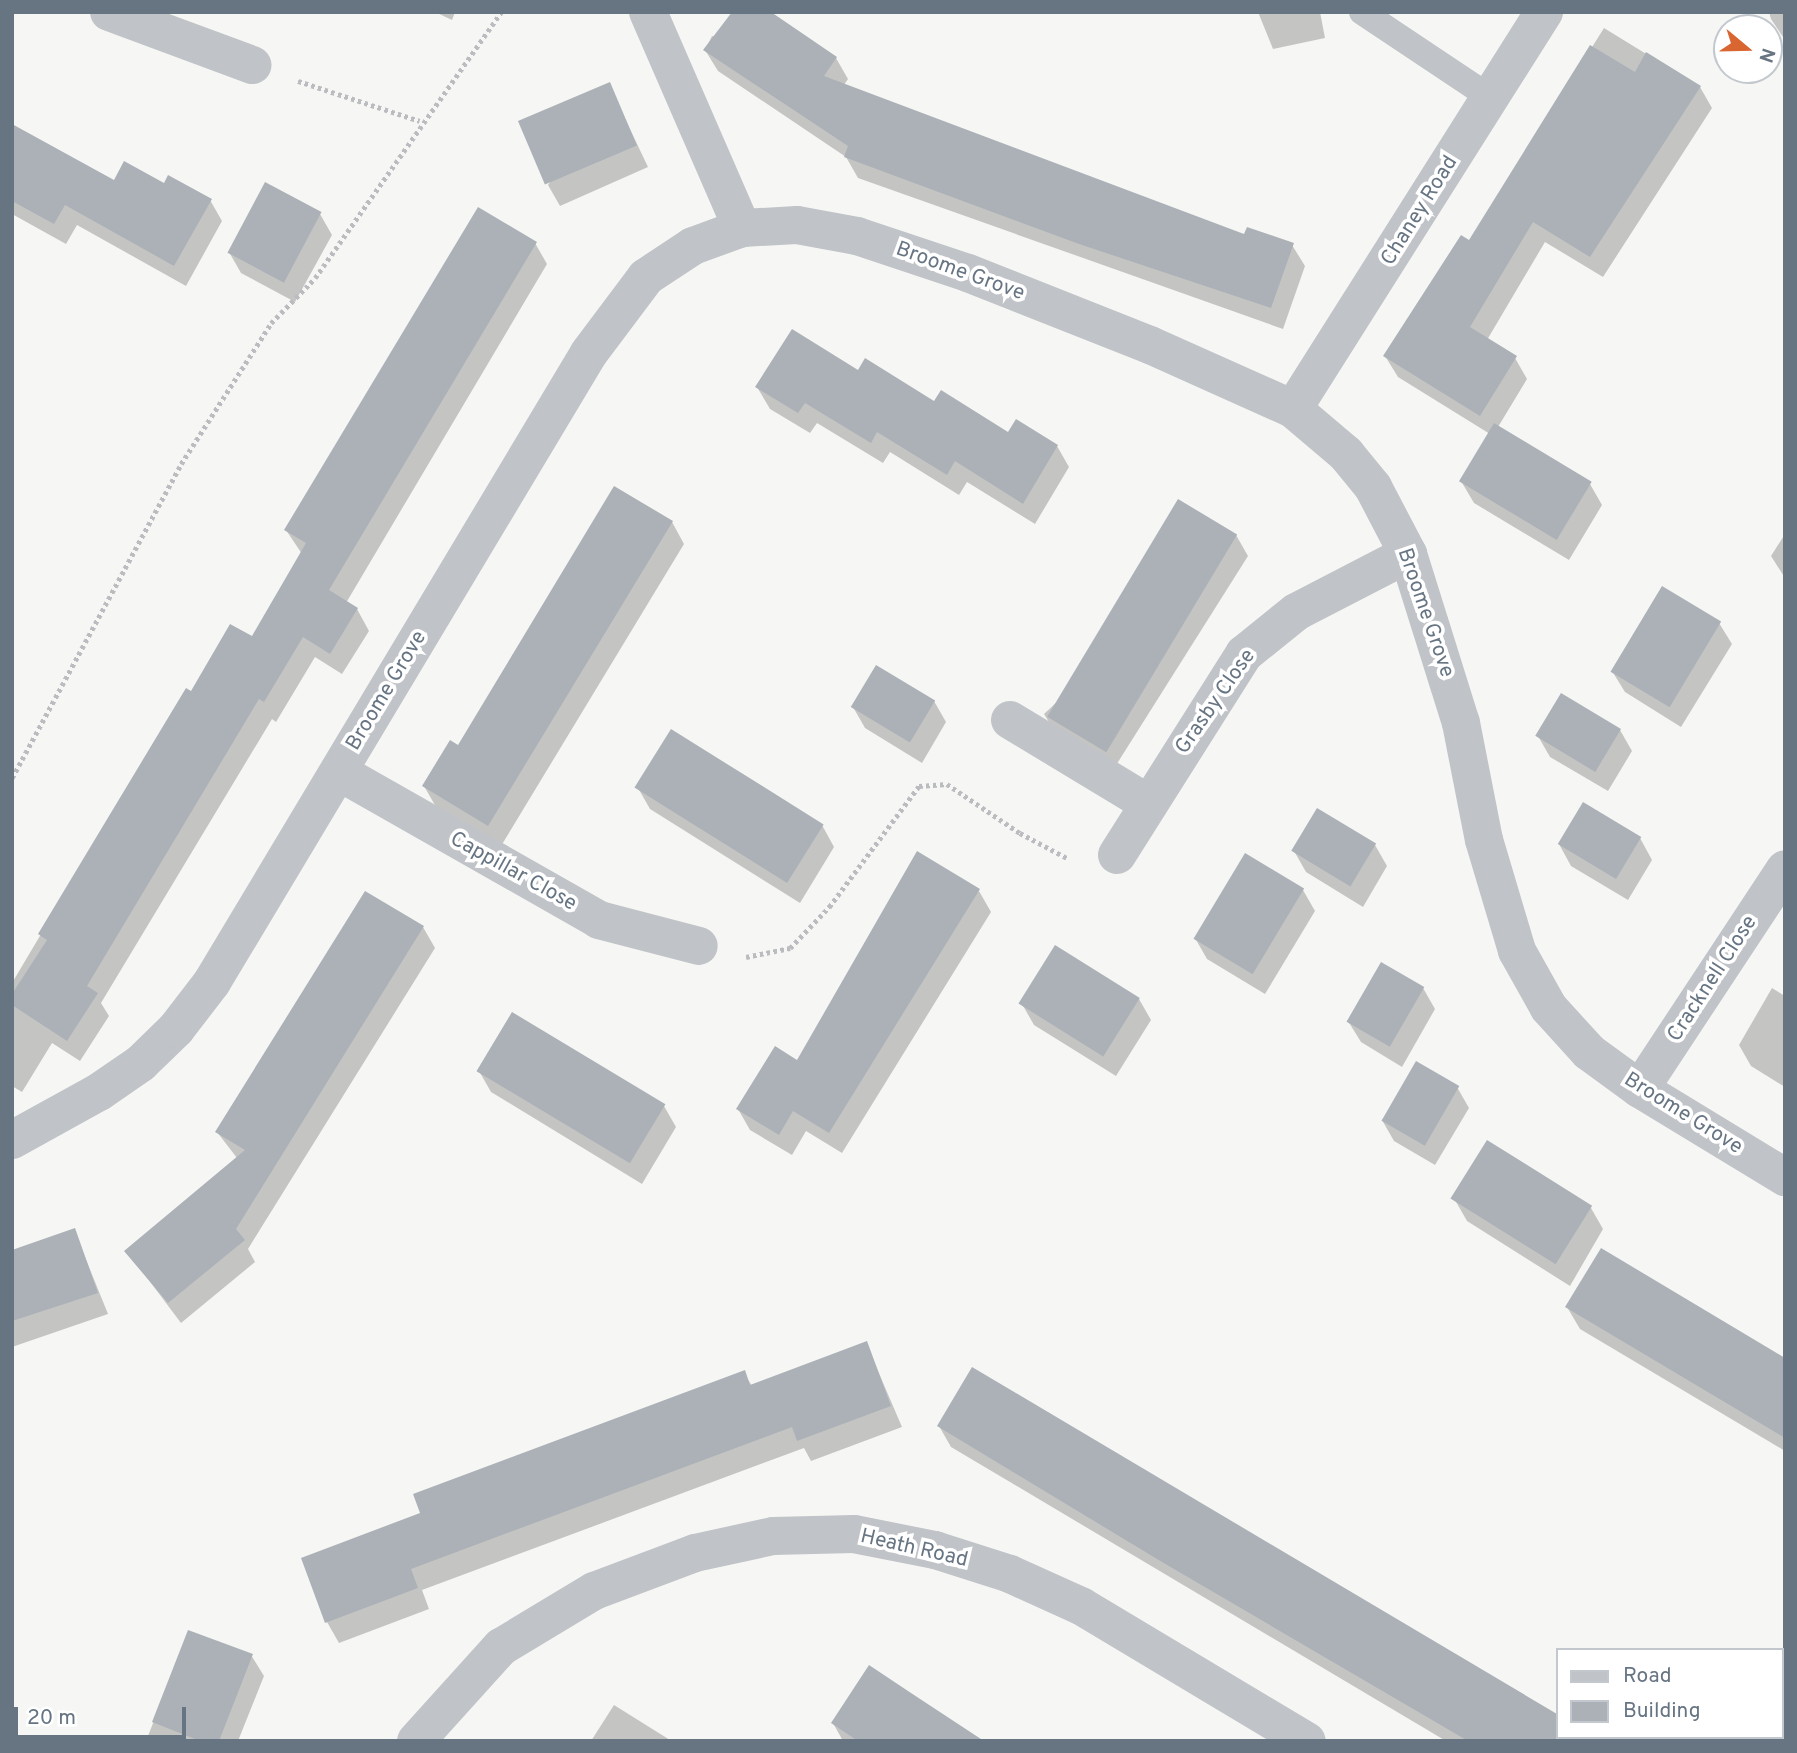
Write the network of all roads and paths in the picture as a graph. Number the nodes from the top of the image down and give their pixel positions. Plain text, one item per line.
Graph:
1 (109, 12) edge
2 (501, 12) edge
3 (648, 12) edge
4 (1362, 12) edge
5 (1544, 12) edge
6 (253, 65) joint
7 (1491, 98) junction
8 (420, 121) junction
9 (743, 228) junction
10 (1293, 409) junction
11 (1408, 554) junction
12 (1010, 720) dead end
13 (339, 772) junction
14 (12, 778) edge
15 (1149, 804) junction
16 (1117, 855) joint
17 (1785, 869) edge
18 (699, 946) joint
19 (1640, 1089) junction
20 (12, 1140) edge
21 (1785, 1177) edge
22 (1256, 1727) edge
23 (416, 1741) edge
24 (1307, 1741) edge

1 - 6 street
2 - 8 path
3 - 9 street
4 - 7 lane
5 - 7 street, Chaney Road
6 - 8 path
7 - 10 street, Chaney Road
8 - 14 path
9 - 10 street, Broome Grove
9 - 13 street, Broome Grove
10 - 11 street, Broome Grove
11 - 15 street, Grasby Close
11 - 19 street, Broome Grove
12 - 15 street
13 - 18 street, Cappillar Close
13 - 20 street, Broome Grove
15 - 16 street, Grasby Close
16 - 18 path
17 - 19 street, Cracknell Close
19 - 21 street, Broome Grove
22 - 23 street, Heath Road
22 - 24 street, Heath Road

